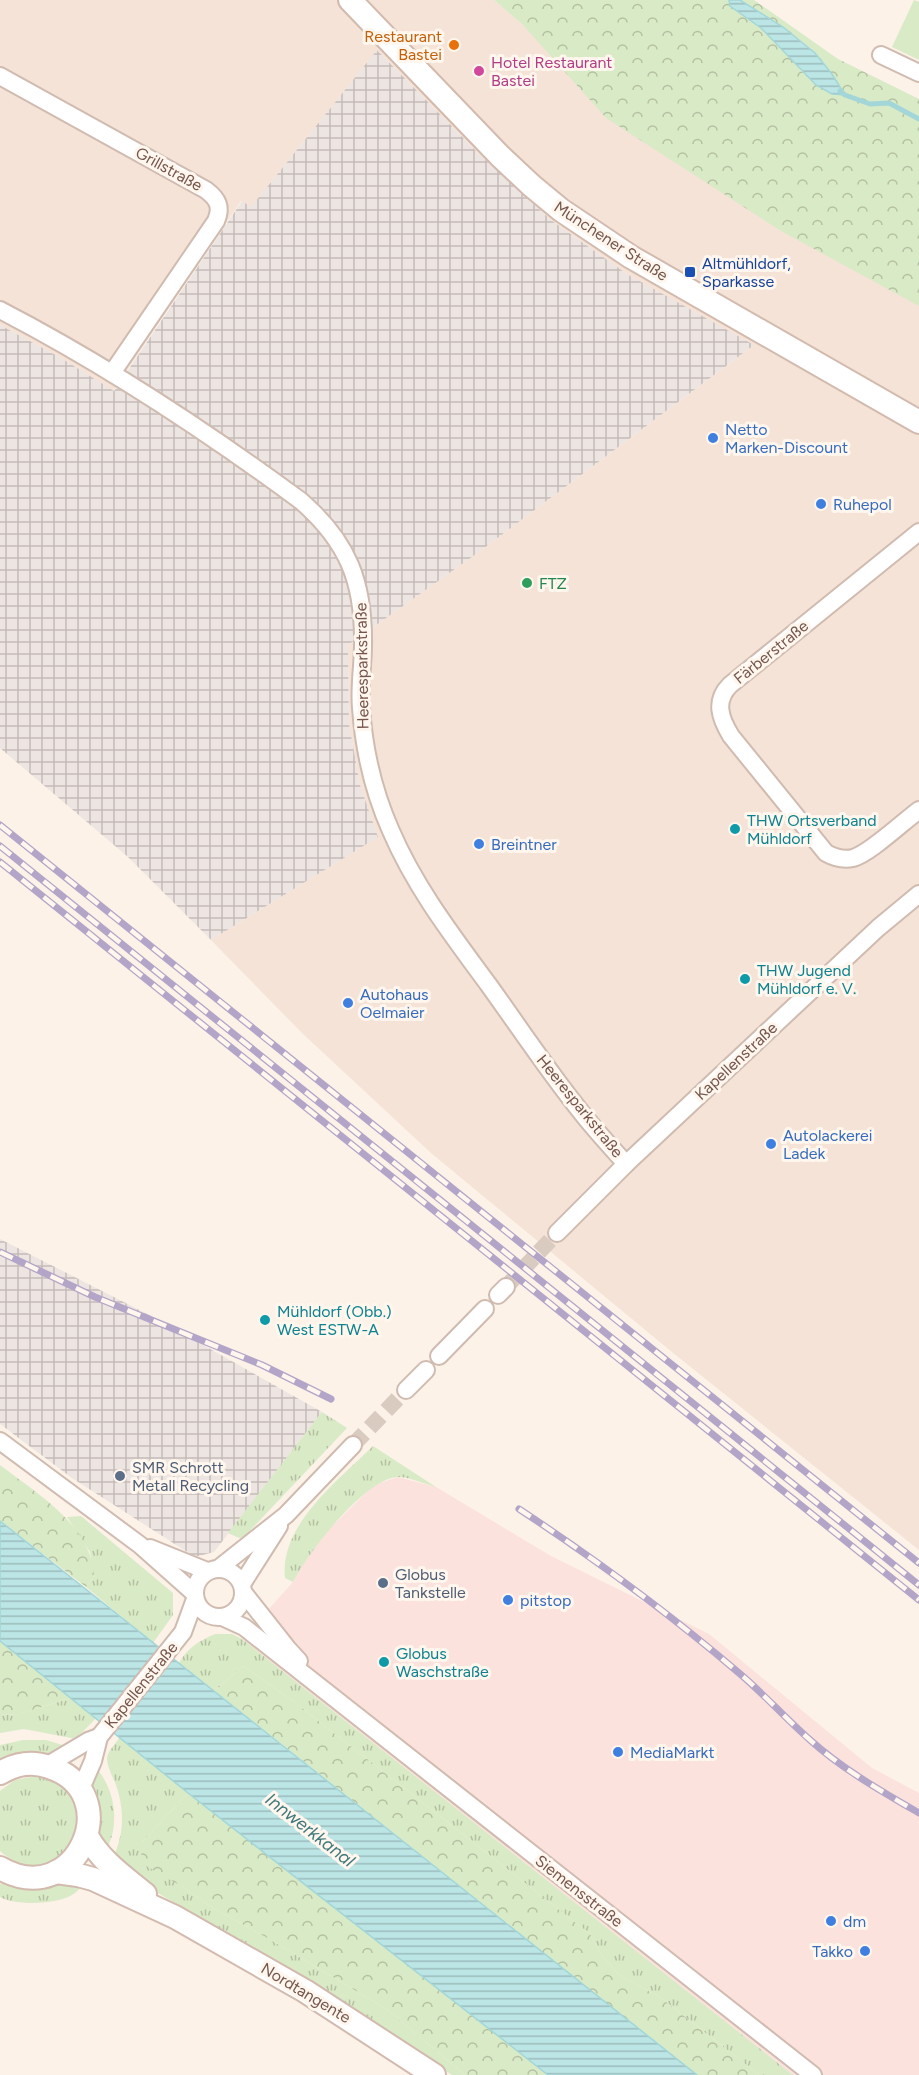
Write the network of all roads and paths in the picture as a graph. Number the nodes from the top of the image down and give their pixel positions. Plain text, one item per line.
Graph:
1 (350, 0) edge
2 (881, 56) dead end
3 (919, 73) edge
4 (0, 76) edge
5 (0, 310) edge
6 (112, 373) junction
7 (919, 422) edge
8 (919, 532) edge
9 (919, 810) edge
10 (919, 894) edge
11 (626, 1164) junction
12 (557, 1233) tunnel mouth
13 (485, 1308) dead end
14 (440, 1356) dead end
15 (426, 1370) dead end
16 (406, 1390) tunnel mouth
17 (0, 1441) edge
18 (353, 1445) tunnel mouth
19 (286, 1515) junction
20 (141, 1545) junction
21 (213, 1570) junction
22 (242, 1588) junction
23 (195, 1596) junction
24 (218, 1617) junction
25 (183, 1632) junction
26 (344, 1707) junction
27 (99, 1737) junction
28 (46, 1766) junction
29 (2, 1770) edge
30 (80, 1791) junction
31 (87, 1836) junction
32 (3, 1872) edge
33 (56, 1872) junction
34 (175, 1917) junction
35 (434, 2075) edge
36 (813, 2075) edge

1 - 7 main road, Münchener Straße
2 - 3 street
4 - 6 street, Grillstraße
5 - 6 street, Heeresparkstraße
6 - 11 street, Heeresparkstraße
8 - 9 street, Färberstraße
10 - 11 street, Kapellenstraße
11 - 12 street, Kapellenstraße
13 - 14 street
15 - 16 street
17 - 20 street
18 - 19 street
19 - 21 street
19 - 22 street
20 - 21 street
20 - 23 street
21 - 22 street
21 - 23 street
22 - 24 street
22 - 26 street, Siemensstraße
23 - 24 street
23 - 25 street, Kapellenstraße
24 - 25 street, Kapellenstraße
24 - 26 street, Siemensstraße
25 - 27 street, Kapellenstraße
26 - 36 street, Siemensstraße
27 - 28 street, Kapellenstraße
27 - 30 street, Kapellenstraße
28 - 29 main road
28 - 30 main road
30 - 31 main road
31 - 33 main road
31 - 34 main road, Nordtangente
32 - 33 main road, Nordtangente
33 - 34 main road, Nordtangente
34 - 35 main road, Nordtangente

